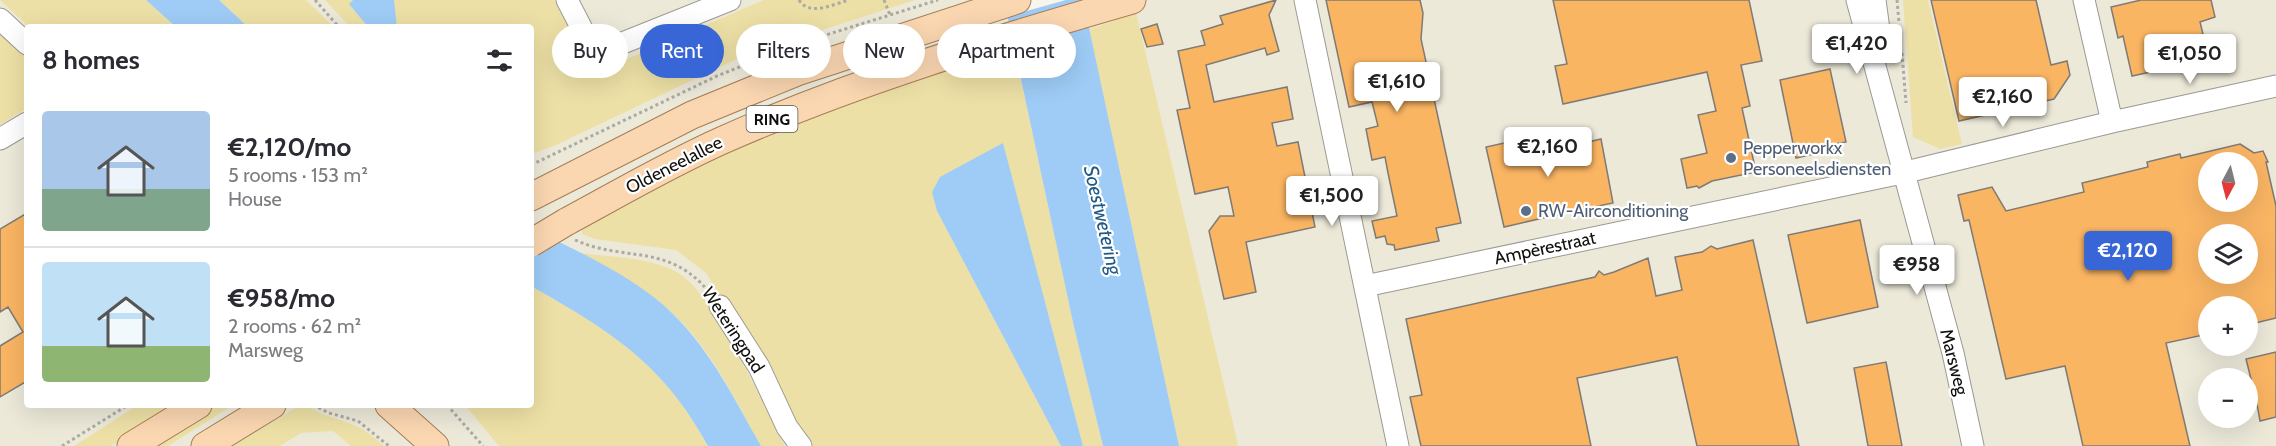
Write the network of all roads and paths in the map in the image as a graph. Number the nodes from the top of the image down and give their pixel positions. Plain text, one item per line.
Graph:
1 (315, 0) edge
2 (567, 0) edge
3 (730, 0) edge
4 (799, 0) edge
5 (849, 0) edge
6 (885, 0) edge
7 (1017, 0) edge
8 (1305, 0) edge
9 (1857, 0) edge
10 (1875, 0) edge
11 (1897, 0) edge
12 (2084, 0) edge
13 (1123, 3) edge
14 (890, 15) dead end
15 (0, 19) edge
16 (336, 24) edge
17 (1900, 32) dead end
18 (24, 41) edge
19 (1901, 43) dead end
20 (2276, 86) edge
21 (1906, 108) dead end
22 (2112, 122) junction
23 (24, 125) edge
24 (0, 139) edge
25 (1895, 139) junction
26 (1902, 173) junction
27 (534, 195) edge
28 (567, 230) junction
29 (534, 242) edge
30 (1365, 286) junction
31 (720, 306) joint
32 (123, 408) edge
33 (193, 408) edge
34 (267, 408) edge
35 (320, 408) edge
36 (392, 408) edge
37 (418, 408) edge
38 (450, 408) edge
39 (62, 446) edge
40 (131, 446) edge
41 (205, 446) edge
42 (389, 446) edge
43 (435, 446) edge
44 (454, 446) edge
45 (483, 446) edge
46 (801, 446) edge
47 (1398, 446) edge
48 (1973, 446) edge

1 - 16 path
2 - 3 street
4 - 5 path
6 - 14 path
7 - 27 main road, Oldeneelallee / RING
8 - 30 street
9 - 25 street, Marsweg
10 - 25 street, Marsweg
11 - 17 path
12 - 22 street
13 - 28 main road, Oldeneelallee / RING
15 - 18 street
19 - 21 path
20 - 22 street, Ampèrestraat
22 - 26 street, Ampèrestraat
23 - 24 street
25 - 26 street, Marsweg
26 - 30 street, Ampèrestraat
26 - 48 street, Marsweg
28 - 29 main road, Oldeneelallee / RING, bridge
28 - 31 path, Weteringpad
30 - 47 street
31 - 46 street, Weteringpad
32 - 39 path
33 - 40 main road
34 - 41 main road
35 - 42 path
36 - 43 main road
37 - 44 main road
38 - 45 path

